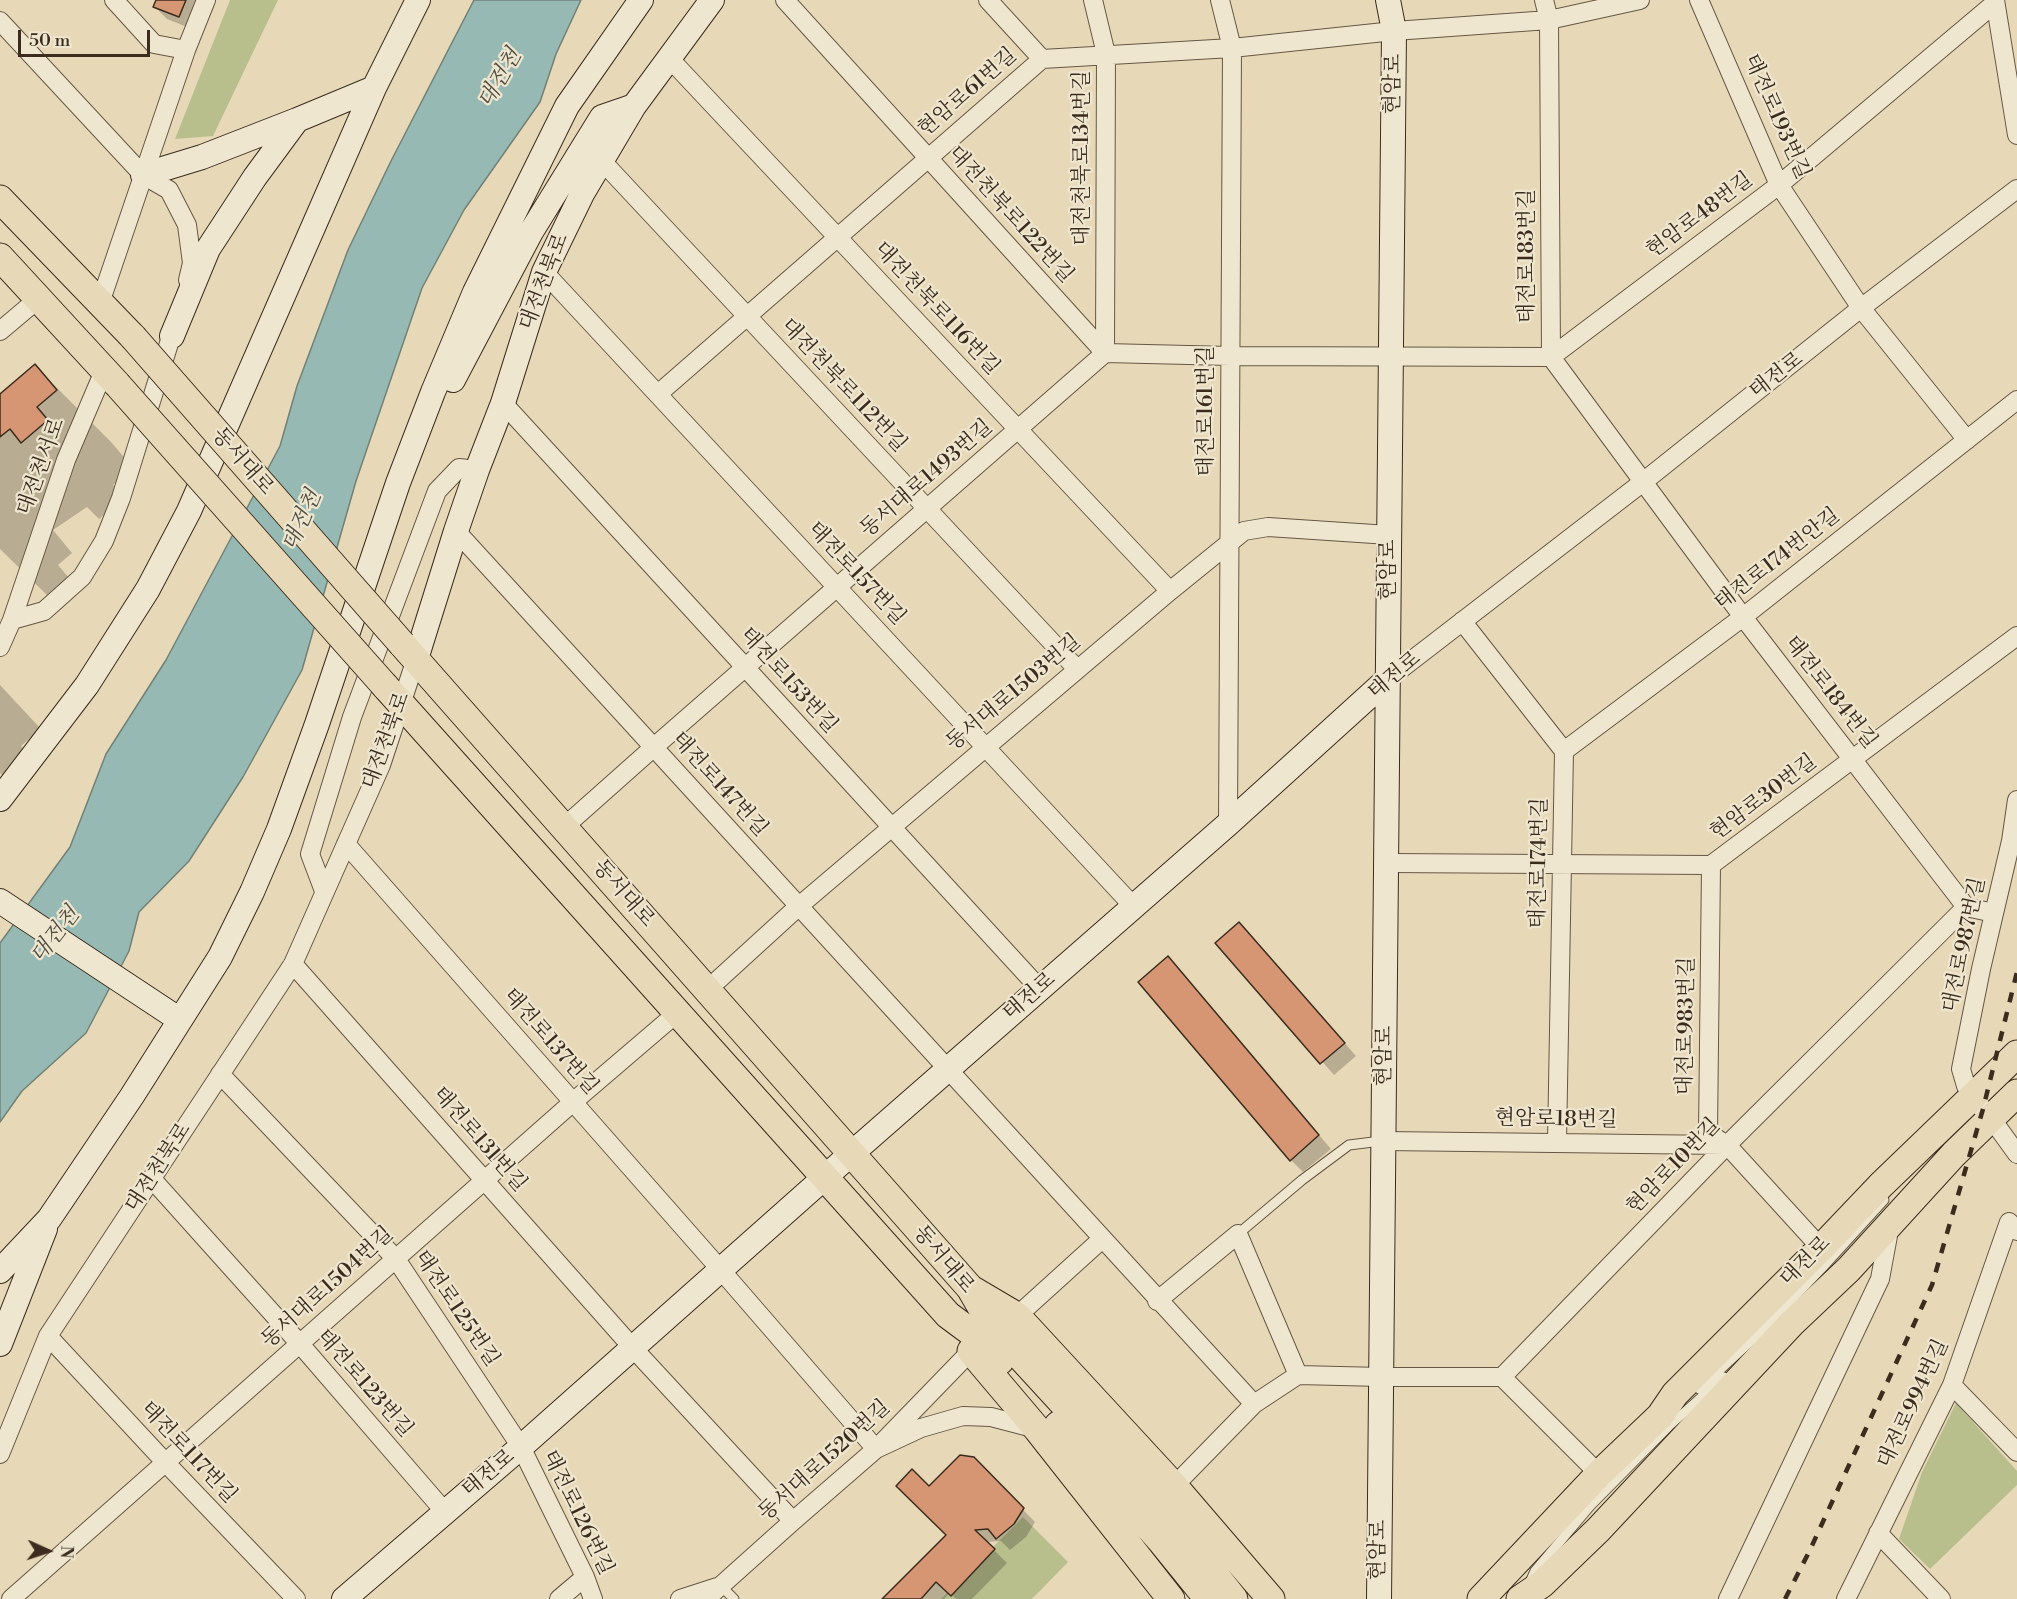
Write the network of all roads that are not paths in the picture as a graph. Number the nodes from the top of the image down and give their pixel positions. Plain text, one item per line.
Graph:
1 (114, 0) edge
2 (206, 0) edge
3 (417, 0) edge
4 (641, 0) edge
5 (712, 0) edge
6 (785, 0) edge
7 (988, 0) edge
8 (1093, 0) edge
9 (1220, 0) edge
10 (1388, 0) edge
11 (1544, 0) edge
12 (1640, 0) edge
13 (1699, 0) edge
14 (1995, 2) edge
15 (1549, 20) junction
16 (0, 21) edge
17 (1394, 31) junction
18 (1232, 48) junction
19 (186, 50) junction
20 (1106, 54) junction
21 (669, 58) junction
22 (1042, 59) junction
23 (374, 88) junction
24 (634, 106) junction
25 (297, 120) junction
26 (2017, 135) edge
27 (928, 158) junction
28 (601, 160) junction
29 (143, 176) junction
30 (1779, 185) junction
31 (2017, 189) edge
32 (0, 199) edge
33 (838, 237) junction
34 (0, 257) edge
35 (544, 272) junction
36 (38, 299) junction
37 (100, 303) junction
38 (1862, 308) junction
39 (747, 316) junction
40 (0, 331) edge
41 (172, 336) junction
42 (1105, 353) junction
43 (1230, 356) junction
44 (1391, 357) junction
45 (1551, 357) junction
46 (110, 378) junction
47 (658, 394) junction
48 (2017, 400) edge
49 (503, 403) junction
50 (1018, 429) junction
51 (1967, 440) junction
52 (477, 470) junction
53 (1643, 482) junction
54 (398, 483) junction
55 (927, 508) junction
56 (456, 531) junction
57 (1389, 535) junction
58 (1229, 542) junction
59 (837, 587) junction
60 (1170, 591) junction
61 (1743, 617) junction
62 (12, 620) junction
63 (1462, 621) junction
64 (2017, 636) edge
65 (0, 647) edge
66 (409, 651) junction
67 (744, 667) junction
68 (1077, 669) junction
69 (1389, 678) junction
70 (393, 695) junction
71 (654, 747) junction
72 (986, 747) junction
73 (1564, 751) junction
74 (1854, 759) junction
75 (0, 799) edge
76 (2017, 800) edge
77 (1228, 824) junction
78 (564, 827) junction
79 (891, 827) junction
80 (346, 844) junction
81 (1386, 863) junction
82 (1562, 864) junction
83 (1712, 865) junction
84 (324, 891) junction
85 (0, 902) edge
86 (799, 906) junction
87 (1134, 907) junction
88 (1965, 907) junction
89 (1994, 914) junction
90 (293, 964) junction
91 (1040, 989) junction
92 (707, 990) junction
93 (677, 1012) junction
94 (180, 1020) junction
95 (2017, 1054) edge
96 (948, 1069) junction
97 (220, 1074) junction
98 (2017, 1093) edge
99 (1973, 1098) junction
100 (573, 1102) junction
101 (1991, 1118) junction
102 (1934, 1133) junction
103 (1384, 1141) junction
104 (1557, 1142) junction
105 (1727, 1144) junction
106 (851, 1154) junction
107 (2017, 1154) edge
108 (825, 1177) junction
109 (152, 1179) junction
110 (484, 1180) junction
111 (1900, 1181) dead end
112 (1893, 1190) dead end
113 (49, 1219) junction
114 (1891, 1220) junction
115 (2013, 1227) edge
116 (1238, 1234) junction
117 (1102, 1239) junction
118 (1821, 1248) junction
119 (396, 1259) junction
120 (720, 1269) junction
121 (0, 1271) edge
122 (970, 1288) junction
123 (1157, 1300) junction
124 (948, 1315) junction
125 (1017, 1316) junction
126 (48, 1336) junction
127 (0, 1344) edge
128 (300, 1344) junction
129 (632, 1347) junction
130 (971, 1352) junction
131 (1298, 1375) junction
132 (1382, 1377) junction
133 (1502, 1377) junction
134 (1952, 1385) junction
135 (1254, 1404) junction
136 (1659, 1416) junction
137 (1037, 1429) junction
138 (520, 1447) junction
139 (876, 1449) junction
140 (2017, 1452) edge
141 (0, 1454) edge
142 (165, 1462) junction
143 (1599, 1474) junction
144 (1174, 1486) junction
145 (444, 1512) junction
146 (792, 1521) junction
147 (1878, 1533) junction
148 (1379, 1569) junction
149 (585, 1577) junction
150 (728, 1593) edge
151 (1521, 1598) edge
152 (11, 1599) edge
153 (296, 1599) edge
154 (344, 1599) edge
155 (559, 1599) edge
156 (593, 1599) edge
157 (680, 1599) edge
158 (706, 1599) edge
159 (1171, 1599) edge
160 (1208, 1599) edge
161 (1234, 1599) edge
162 (1271, 1599) edge
163 (1379, 1599) edge
164 (1395, 1599) edge
165 (1480, 1599) edge
166 (1728, 1599) edge
167 (1846, 1599) edge
168 (1941, 1599) edge

1 - 19 street
2 - 19 street
3 - 23 main road
4 - 54 main road
5 - 21 main road, 대전천북로
6 - 27 street, 대전천북로122번길
7 - 22 street
8 - 20 street, 대전천북로134번길
9 - 18 street, 태전로161번길
10 - 17 main road, 현암로
11 - 15 street, 태전로183번길
12 - 15 street, 현암로61번길
13 - 30 street, 태전로193번길
14 - 26 street
14 - 30 street, 현암로48번길
15 - 17 street, 현암로61번길
15 - 45 street, 태전로183번길
16 - 29 street
17 - 18 street, 현암로61번길
17 - 44 main road, 현암로
18 - 20 street, 현암로61번길
18 - 43 street, 태전로161번길
19 - 29 street
20 - 22 street, 현암로61번길
20 - 42 street, 대전천북로134번길
21 - 24 main road, 대전천북로
21 - 33 street, 대전천북로116번길
22 - 27 street, 현암로61번길
23 - 25 main road
23 - 75 main road
24 - 28 main road, 대전천북로
24 - 54 main road
25 - 29 main road
25 - 41 main road
27 - 33 street, 현암로61번길
27 - 42 street, 대전천북로122번길
28 - 35 main road, 대전천북로
28 - 39 street, 대전천북로112번길
29 - 37 street
29 - 41 street
30 - 38 street, 태전로193번길
30 - 45 street, 현암로48번길
31 - 38 street, 태전로
32 - 37 main road, 동서대로
33 - 39 street, 현암로61번길
33 - 50 street, 대전천북로116번길
34 - 36 main road, 동서대로
35 - 47 street, 태전로157번길
35 - 49 main road, 대전천북로
36 - 40 street
36 - 46 main road, 동서대로
37 - 66 main road, 동서대로, bridge
38 - 51 street
38 - 53 street, 태전로
39 - 47 street, 현암로61번길
39 - 55 street, 대전천북로112번길
41 - 62 street
42 - 43 street
42 - 50 street, 동서대로1493번길
43 - 44 street
43 - 58 street, 태전로161번길
44 - 45 street
44 - 57 main road, 현암로
45 - 53 street
46 - 62 street, 대전천서로
46 - 70 main road, 동서대로, bridge
47 - 59 street, 태전로157번길
48 - 51 street, 태전로174번안길
49 - 52 main road, 대전천북로
49 - 67 street, 태전로153번길
50 - 55 street, 동서대로1493번길
50 - 60 street, 대전천북로116번길
51 - 61 street, 태전로174번안길
52 - 56 main road, 대전천북로
52 - 84 street
53 - 61 street, 태전로184번길
53 - 63 street, 태전로
54 - 94 main road
55 - 59 street, 동서대로1493번길
55 - 68 street, 대전천북로112번길
56 - 66 main road, 대전천북로
56 - 71 street, 태전로147번길
57 - 58 street, 동서대로1503번길
57 - 69 main road, 현암로
58 - 60 street, 동서대로1503번길
58 - 77 street, 태전로161번길
59 - 67 street, 동서대로1493번길
59 - 72 street, 태전로157번길
60 - 68 street, 동서대로1503번길
61 - 73 street, 태전로174번안길
61 - 74 street, 태전로184번길
62 - 65 street, 대전천서로
63 - 69 street, 태전로
63 - 73 street
64 - 74 street, 현암로30번길
66 - 70 street, 대전천북로
66 - 78 main road, 동서대로
67 - 71 street, 동서대로1493번길
67 - 79 street, 태전로153번길
68 - 72 street, 동서대로1503번길
69 - 77 main road, 태전로
69 - 81 main road, 현암로
70 - 80 street, 대전천북로
70 - 93 main road, 동서대로
71 - 78 street, 동서대로1493번길
71 - 86 street, 태전로147번길
72 - 79 street, 동서대로1503번길
72 - 87 street, 태전로157번길
73 - 82 street, 태전로174번길
74 - 83 street, 현암로30번길
74 - 88 street, 태전로184번길
76 - 89 street, 대전로987번길
77 - 87 main road, 태전로
78 - 92 main road, 동서대로
79 - 86 street, 동서대로1503번길
79 - 91 street, 태전로153번길
80 - 84 street, 대전천북로
80 - 100 street, 태전로137번길
81 - 82 street, 현암로30번길
81 - 103 main road, 현암로
82 - 83 street, 현암로30번길
82 - 104 street, 태전로174번길
83 - 105 street, 대전로983번길
84 - 90 street, 대전천북로
85 - 94 main road
86 - 92 street, 동서대로1503번길
86 - 96 street, 태전로147번길
87 - 91 main road, 태전로
88 - 89 street
88 - 105 street, 현암로10번길
89 - 99 street, 대전로987번길
90 - 97 street, 대전천북로
90 - 110 street, 태전로131번길
91 - 96 main road, 태전로
92 - 106 main road, 동서대로
93 - 100 street, 동서대로1504번길
93 - 108 main road, 동서대로
94 - 113 main road
95 - 99 main road, 대전로
96 - 106 main road, 태전로
96 - 117 street
97 - 109 street, 대전천북로
97 - 119 street, 태전로125번길
98 - 101 main road, 대전로
99 - 101 street, 대전로987번길
99 - 102 main road, 대전로
100 - 110 street, 동서대로1504번길
100 - 120 street, 태전로137번길
101 - 107 street, 대전로987번길
101 - 114 main road, 대전로
102 - 111 lane
102 - 118 main road, 대전로
103 - 104 street, 현암로18번길
103 - 116 lane
103 - 132 main road, 현암로
104 - 105 street, 현암로18번길
105 - 118 street, 대전로983번길
105 - 133 street, 현암로10번길
106 - 108 main road, 태전로
106 - 122 main road, 동서대로
108 - 120 main road, 태전로
108 - 124 main road, 동서대로
109 - 126 street, 대전천북로
109 - 128 street, 태전로123번길
110 - 119 street, 동서대로1504번길
110 - 129 street, 태전로131번길
112 - 136 lane
113 - 121 main road
113 - 127 main road
114 - 151 main road, 대전로
114 - 166 street
115 - 134 street, 대전로994번길
116 - 123 street
116 - 131 street
117 - 123 street
117 - 125 street
118 - 136 main road, 대전로
119 - 128 street, 동서대로1504번길
119 - 138 street, 태전로125번길
120 - 129 main road, 태전로
120 - 139 street
122 - 125 main road
122 - 161 main road, 동서대로
123 - 135 street
124 - 130 main road
124 - 160 main road, 동서대로
125 - 144 main road
126 - 141 street, 대전천북로
126 - 142 street, 태전로117번길
128 - 142 street, 동서대로1504번길
128 - 145 street, 태전로123번길
129 - 138 main road, 태전로
129 - 146 street
130 - 137 main road
130 - 139 street, 동서대로1520번길
131 - 132 street
131 - 135 street
132 - 133 street
132 - 148 main road, 현암로
133 - 143 street
134 - 140 street
134 - 147 street, 대전로994번길
135 - 144 street
136 - 143 main road, 대전로
137 - 139 street
137 - 159 main road
138 - 145 main road, 태전로
138 - 149 street, 태전로126번길
139 - 146 street, 동서대로1520번길
142 - 152 street, 동서대로1504번길
142 - 153 street, 태전로117번길
143 - 165 main road, 대전로
144 - 162 main road
145 - 154 main road, 태전로
146 - 150 street, 동서대로1520번길
147 - 167 street, 대전로994번길
147 - 168 street
148 - 163 main road, 현암로
148 - 164 main road
149 - 155 street
149 - 156 street, 태전로126번길
150 - 157 street
150 - 158 street, 동서대로1520번길

